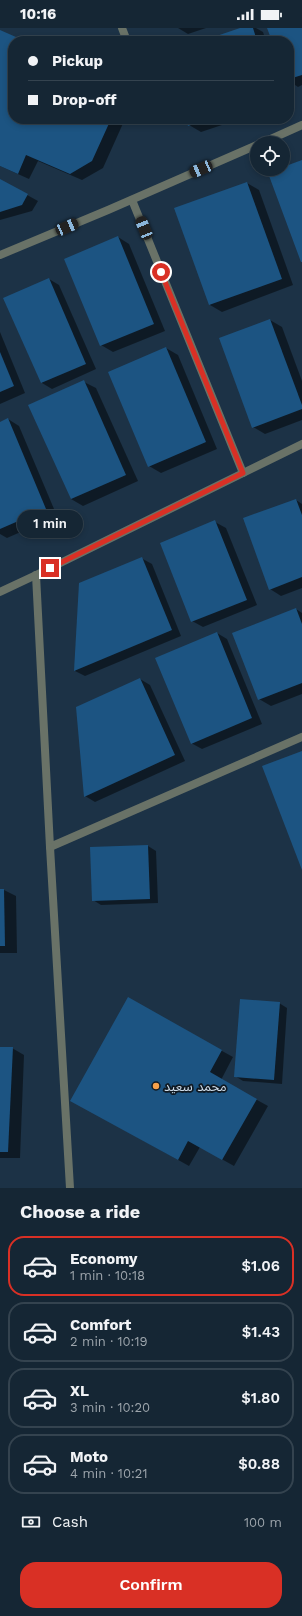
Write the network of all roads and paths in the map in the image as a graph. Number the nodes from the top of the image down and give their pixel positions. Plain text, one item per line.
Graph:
1 (302, 125) edge
2 (278, 136) edge
3 (250, 148) edge
4 (132, 200) junction
5 (0, 255) edge
6 (302, 444) edge
7 (243, 473) junction
8 (36, 575) junction
9 (0, 592) edge
10 (302, 737) edge
11 (50, 847) junction
12 (70, 1188) edge

1 - 2 street
3 - 4 street
4 - 5 street
4 - 7 street
6 - 7 street
7 - 8 street
8 - 9 street
8 - 11 street
10 - 11 street
11 - 12 street

